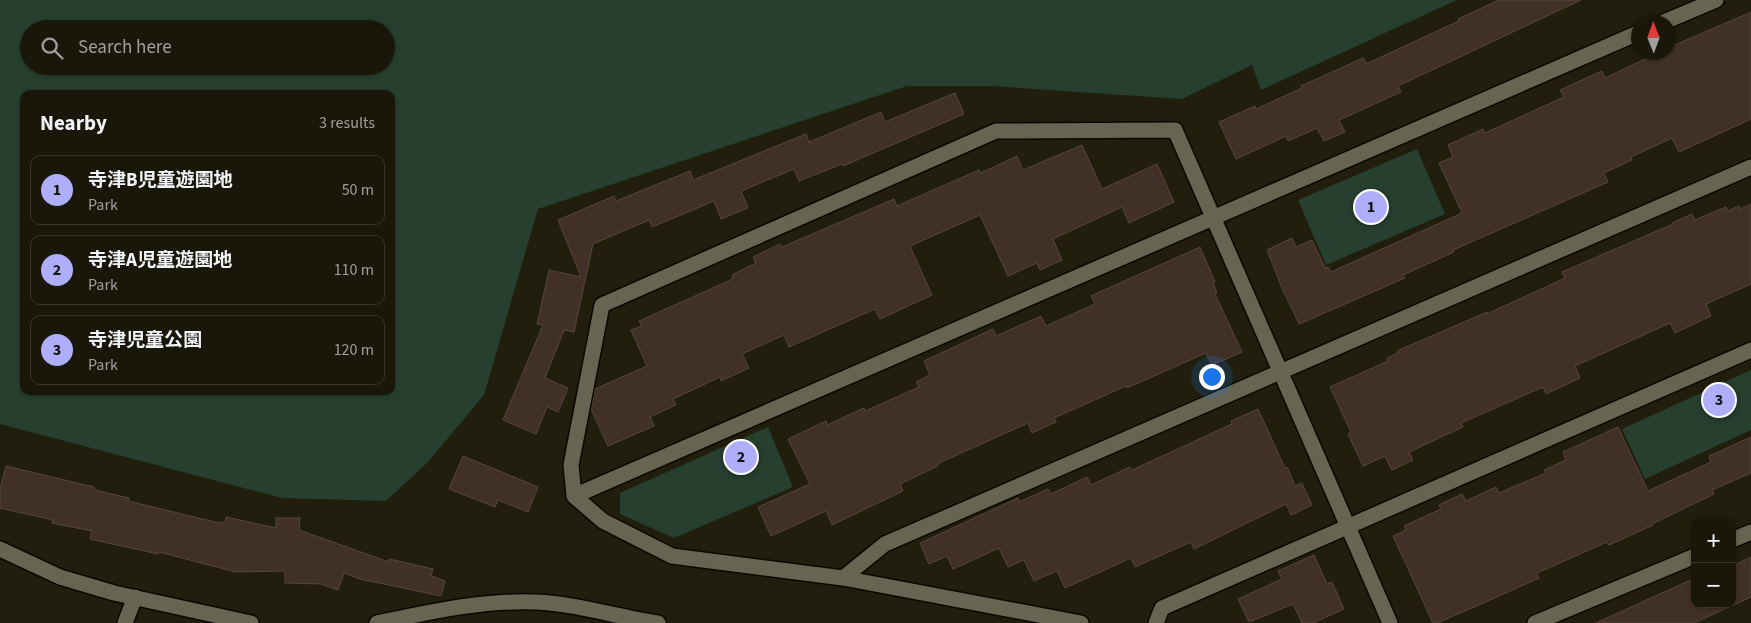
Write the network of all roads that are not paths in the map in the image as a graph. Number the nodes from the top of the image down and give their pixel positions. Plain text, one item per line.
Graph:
1 (1716, 0) edge
2 (1676, 17) edge
3 (1631, 36) edge
4 (1751, 167) edge
5 (1213, 218) junction
6 (1751, 350) edge
7 (1280, 372) junction
8 (574, 496) junction
9 (1348, 527) junction
10 (1751, 532) edge
11 (1736, 538) edge
12 (0, 549) edge
13 (1691, 558) edge
14 (843, 578) junction
15 (135, 597) junction
16 (125, 623) edge
17 (251, 623) edge
18 (376, 623) edge
19 (658, 623) edge
20 (1081, 623) edge
21 (1156, 623) edge
22 (1390, 623) edge
23 (1535, 623) edge

1 - 2 street
3 - 5 street
4 - 7 street
5 - 7 street
5 - 8 street
5 - 8 street
6 - 9 street
7 - 9 street
7 - 14 street
8 - 14 street
9 - 21 street
9 - 22 street
10 - 11 street
12 - 15 street
13 - 23 street
14 - 20 street
15 - 16 street
15 - 17 street
18 - 19 street

